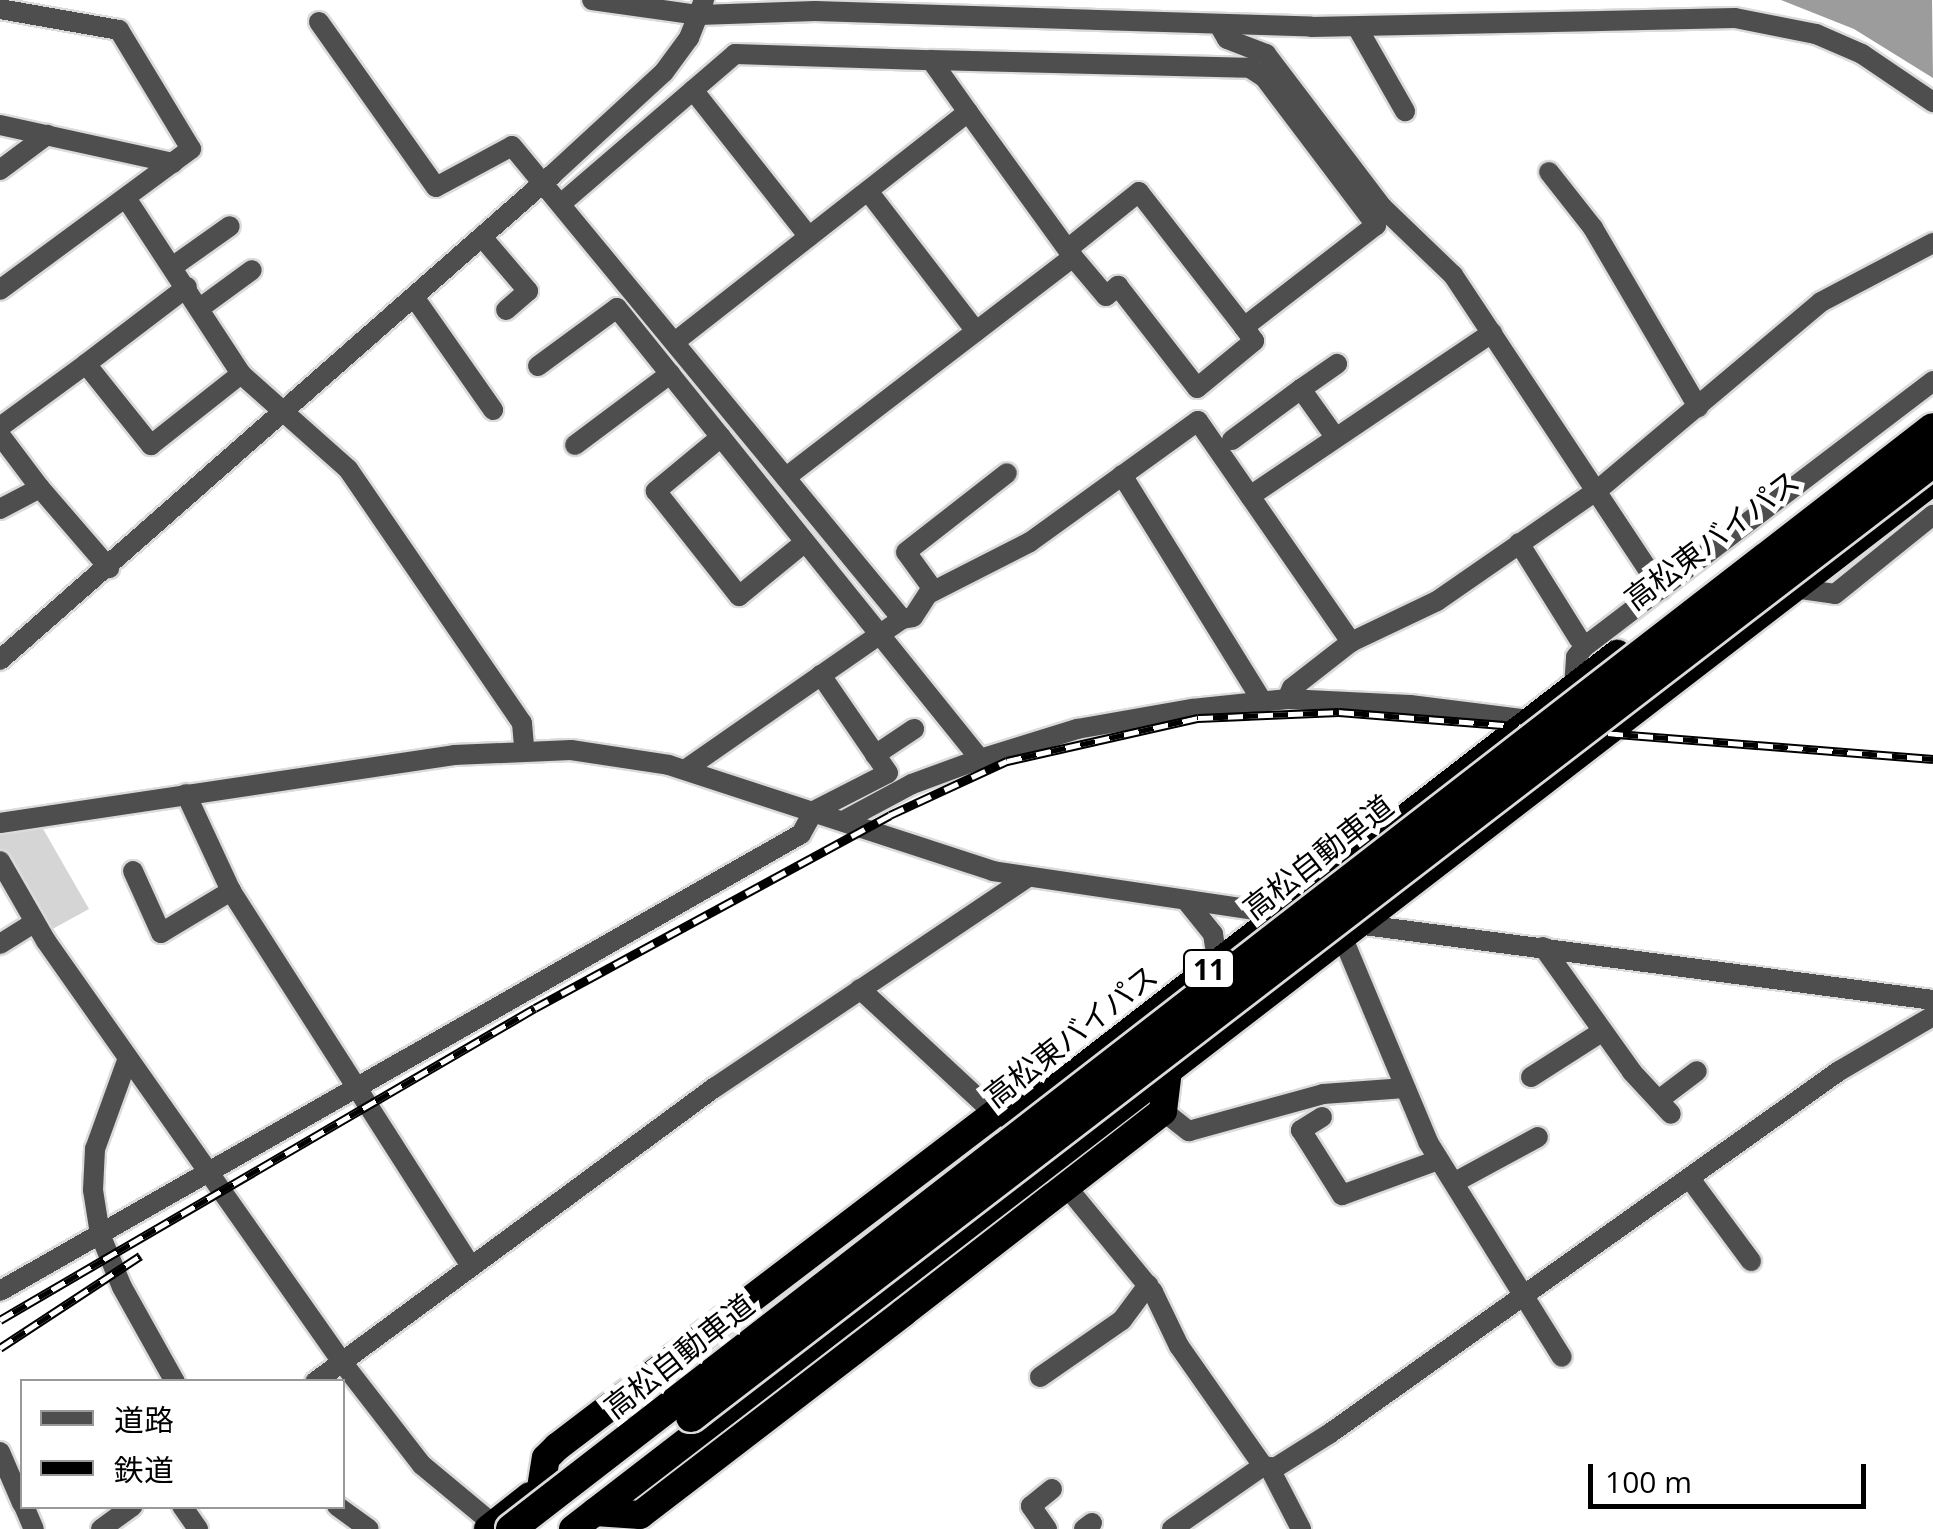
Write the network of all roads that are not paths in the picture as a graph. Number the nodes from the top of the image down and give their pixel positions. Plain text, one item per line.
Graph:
1 (592, 0) edge
2 (702, 8) edge
3 (0, 10) edge
4 (319, 22) dead end
5 (1219, 25) junction
6 (1356, 27) junction
7 (931, 60) junction
8 (693, 90) junction
9 (1933, 103) edge
10 (1405, 111) dead end
11 (968, 112) junction
12 (0, 125) edge
13 (48, 135) junction
14 (173, 163) junction
15 (0, 170) edge
16 (1549, 172) dead end
17 (549, 178) junction
18 (868, 191) junction
19 (126, 198) junction
20 (563, 202) junction
21 (230, 226) dead end
22 (482, 237) junction
23 (809, 237) junction
24 (1933, 243) edge
25 (1072, 252) junction
26 (176, 265) junction
27 (252, 270) dead end
28 (187, 287) junction
29 (0, 290) edge
30 (414, 297) junction
31 (200, 308) junction
32 (506, 310) dead end
33 (1244, 327) junction
34 (976, 331) junction
35 (1492, 333) junction
36 (676, 341) junction
37 (86, 364) junction
38 (1337, 364) dead end
39 (538, 366) dead end
40 (241, 374) junction
41 (670, 374) junction
42 (1933, 380) edge
43 (1301, 389) junction
44 (1698, 408) junction
45 (494, 410) dead end
46 (1933, 412) edge
47 (282, 413) junction
48 (0, 428) edge
49 (1933, 428) edge
50 (1333, 434) junction
51 (0, 435) edge
52 (721, 437) junction
53 (1232, 440) dead end
54 (575, 445) dead end
55 (1933, 462) edge
56 (1008, 473) dead end
57 (786, 476) junction
58 (1122, 476) junction
59 (1933, 481) edge
60 (40, 488) junction
61 (1599, 489) junction
62 (1250, 496) junction
63 (0, 509) edge
64 (1933, 515) edge
65 (805, 542) junction
66 (1519, 542) junction
67 (109, 568) junction
68 (1794, 588) junction
69 (1661, 589) junction
70 (928, 594) junction
71 (902, 619) junction
72 (880, 635) junction
73 (1580, 639) dead end
74 (1351, 642) junction
75 (0, 660) edge
76 (822, 675) junction
77 (1574, 687) junction
78 (1288, 699) junction
79 (1262, 701) junction
80 (1531, 720) junction
81 (914, 730) dead end
82 (524, 748) junction
83 (875, 754) junction
84 (980, 758) junction
85 (685, 770) junction
86 (186, 794) junction
87 (814, 811) junction
88 (843, 821) junction
89 (0, 823) edge
90 (0, 861) edge
91 (133, 870) dead end
92 (1027, 878) junction
93 (230, 891) junction
94 (1188, 903) junction
95 (1279, 914) junction
96 (34, 922) junction
97 (1349, 930) junction
98 (0, 944) edge
99 (1542, 946) junction
100 (1212, 968) junction
101 (860, 990) junction
102 (1933, 1000) edge
103 (1933, 1016) edge
104 (1129, 1031) junction
105 (1603, 1031) junction
106 (128, 1058) junction
107 (1168, 1070) junction
108 (1696, 1071) dead end
109 (1531, 1077) dead end
110 (356, 1083) junction
111 (1405, 1088) junction
112 (1163, 1111) junction
113 (994, 1113) junction
114 (1322, 1117) dead end
115 (1538, 1137) dead end
116 (1438, 1160) junction
117 (211, 1171) junction
118 (1691, 1180) junction
119 (1457, 1181) junction
120 (1066, 1186) junction
121 (100, 1234) junction
122 (1751, 1261) dead end
123 (471, 1266) junction
124 (1148, 1284) junction
125 (885, 1288) junction
126 (0, 1291) edge
127 (1526, 1294) junction
128 (903, 1313) junction
129 (1562, 1356) dead end
130 (342, 1362) junction
131 (1040, 1377) dead end
132 (172, 1379) edge
133 (319, 1379) edge
134 (0, 1452) edge
135 (1266, 1467) junction
136 (541, 1488) junction
137 (1052, 1490) dead end
138 (20, 1498) edge
139 (129, 1509) edge
140 (342, 1509) edge
141 (584, 1521) edge
142 (498, 1528) edge
143 (101, 1529) edge
144 (368, 1529) edge
145 (543, 1529) edge
146 (1047, 1529) edge
147 (1172, 1529) edge
148 (1301, 1529) edge

1 - 2 street
2 - 5 street
2 - 17 street
3 - 14 street
4 - 17 street
5 - 6 street
5 - 35 street
6 - 9 street
6 - 10 street
7 - 8 street
7 - 11 street
7 - 33 street
8 - 20 street
8 - 23 street
11 - 18 street
11 - 25 street
12 - 13 street
13 - 14 street
13 - 15 street
14 - 19 street
16 - 44 street
17 - 20 street
17 - 22 street
18 - 23 street
18 - 34 street
19 - 26 street
19 - 29 street
20 - 36 street
21 - 26 street
22 - 30 street
22 - 32 street
23 - 36 street
24 - 44 street
25 - 33 street
25 - 33 street
25 - 34 street
26 - 28 street
27 - 31 street
28 - 31 street
28 - 37 street
30 - 45 street
30 - 47 street
31 - 40 street
34 - 57 street
35 - 50 street
35 - 61 street
36 - 57 street
37 - 40 street
37 - 48 street
38 - 43 street
39 - 41 street
40 - 47 street
41 - 52 street
41 - 54 street
42 - 69 street
43 - 50 street
43 - 53 street
44 - 61 street
46 - 77 highway, 高松東バイパス / 11
47 - 67 street
47 - 82 street
49 - 142 highway, 高松自動車道, bridge
50 - 62 street
51 - 60 street
52 - 65 street
52 - 65 street
55 - 145 highway, 高松自動車道, bridge
56 - 70 street
57 - 71 street
58 - 62 street
58 - 70 street
58 - 79 street
59 - 68 highway, 11
60 - 63 street
60 - 67 street
61 - 66 street
61 - 69 street
62 - 74 street
64 - 68 street
65 - 72 street
66 - 73 street
66 - 74 street
67 - 75 street
68 - 97 highway, 11
69 - 77 street
70 - 71 street
71 - 72 street
72 - 76 street
72 - 84 street
74 - 78 street
76 - 83 street
76 - 85 street
77 - 80 highway, 高松東バイパス / 11
78 - 79 street
78 - 80 street
79 - 84 street
80 - 95 highway, 高松東バイパス / 11
81 - 83 street
82 - 85 street
82 - 86 street
83 - 87 street
84 - 88 street
85 - 87 street
86 - 89 street
86 - 93 street
87 - 88 street
87 - 110 street
88 - 92 street
90 - 96 street
91 - 93 street
92 - 94 street
92 - 101 street
93 - 110 street
94 - 95 street
94 - 100 street
95 - 97 street
95 - 100 highway, 高松東バイパス / 11
96 - 98 street
96 - 106 street
97 - 99 street
97 - 107 highway, 11
97 - 111 street
99 - 102 street
99 - 105 street
100 - 104 highway, 高松東バイパス / 11
101 - 113 street
101 - 123 street
103 - 118 street
104 - 113 highway
104 - 136 highway, 高松東バイパス / 11
105 - 108 street
105 - 109 street
106 - 117 street
106 - 121 street
107 - 112 highway
107 - 125 highway, 11
110 - 117 street
110 - 123 street
111 - 112 street
111 - 116 street
112 - 120 highway
113 - 136 highway
114 - 116 street
115 - 119 street
116 - 119 street
117 - 121 street
117 - 130 street
118 - 122 street
118 - 127 street
119 - 127 street
120 - 124 street
120 - 128 highway
121 - 126 street
121 - 132 street
123 - 130 street
124 - 131 street
124 - 135 street
125 - 128 highway
125 - 141 highway, 11
127 - 129 street
127 - 135 street
128 - 141 highway
130 - 133 street
130 - 142 street
134 - 138 street
135 - 147 street
135 - 148 street
136 - 142 highway, 高松東バイパス / 11
137 - 146 street
139 - 143 street
140 - 144 street

